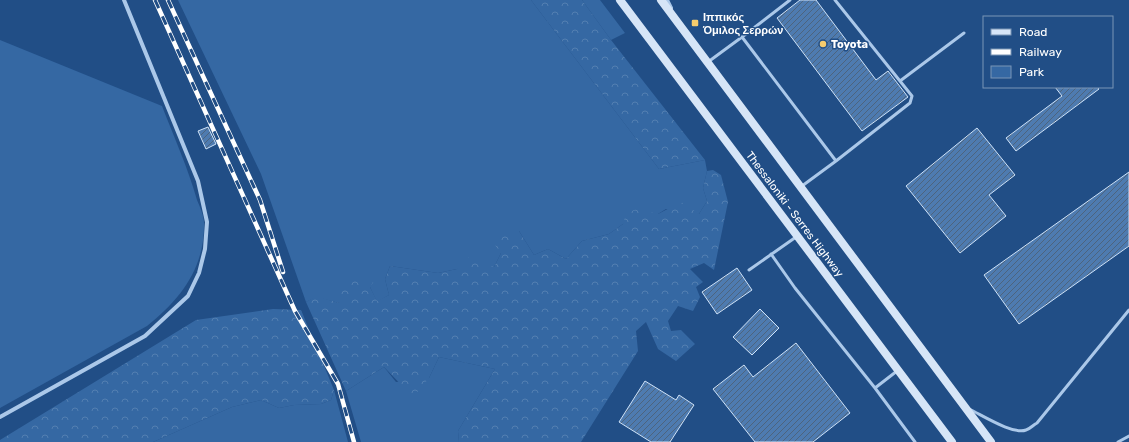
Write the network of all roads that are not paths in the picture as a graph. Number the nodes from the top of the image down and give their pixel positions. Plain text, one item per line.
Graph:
1 (124, 0) edge
2 (620, 0) edge
3 (661, 0) edge
4 (667, 0) edge
5 (790, 0) edge
6 (835, 0) edge
7 (679, 24) junction
8 (964, 33) dead end
9 (742, 36) junction
10 (707, 63) junction
11 (900, 81) junction
12 (836, 160) junction
13 (802, 186) junction
14 (798, 236) junction
15 (771, 254) junction
16 (749, 270) dead end
17 (1129, 310) edge
18 (899, 370) junction
19 (875, 388) junction
20 (964, 406) junction
21 (0, 417) edge
22 (1129, 436) edge
23 (915, 442) edge
24 (952, 442) edge
25 (991, 442) edge
26 (1118, 442) edge

1 - 21 street
2 - 14 main road, Thessaloniki - Serres Highway
3 - 7 main road, Thessaloniki - Serres Highway
4 - 7 street
5 - 9 lane
6 - 11 lane
7 - 10 main road, Thessaloniki - Serres Highway
8 - 11 lane
9 - 10 lane
9 - 12 lane
10 - 13 main road, Thessaloniki - Serres Highway
11 - 12 lane
12 - 13 lane
13 - 20 main road, Thessaloniki - Serres Highway
14 - 15 lane
14 - 18 main road, Thessaloniki - Serres Highway
15 - 16 lane
15 - 19 lane
17 - 20 lane
18 - 19 lane
18 - 24 main road, Thessaloniki - Serres Highway
19 - 23 lane
20 - 25 main road, Thessaloniki - Serres Highway
22 - 26 lane

